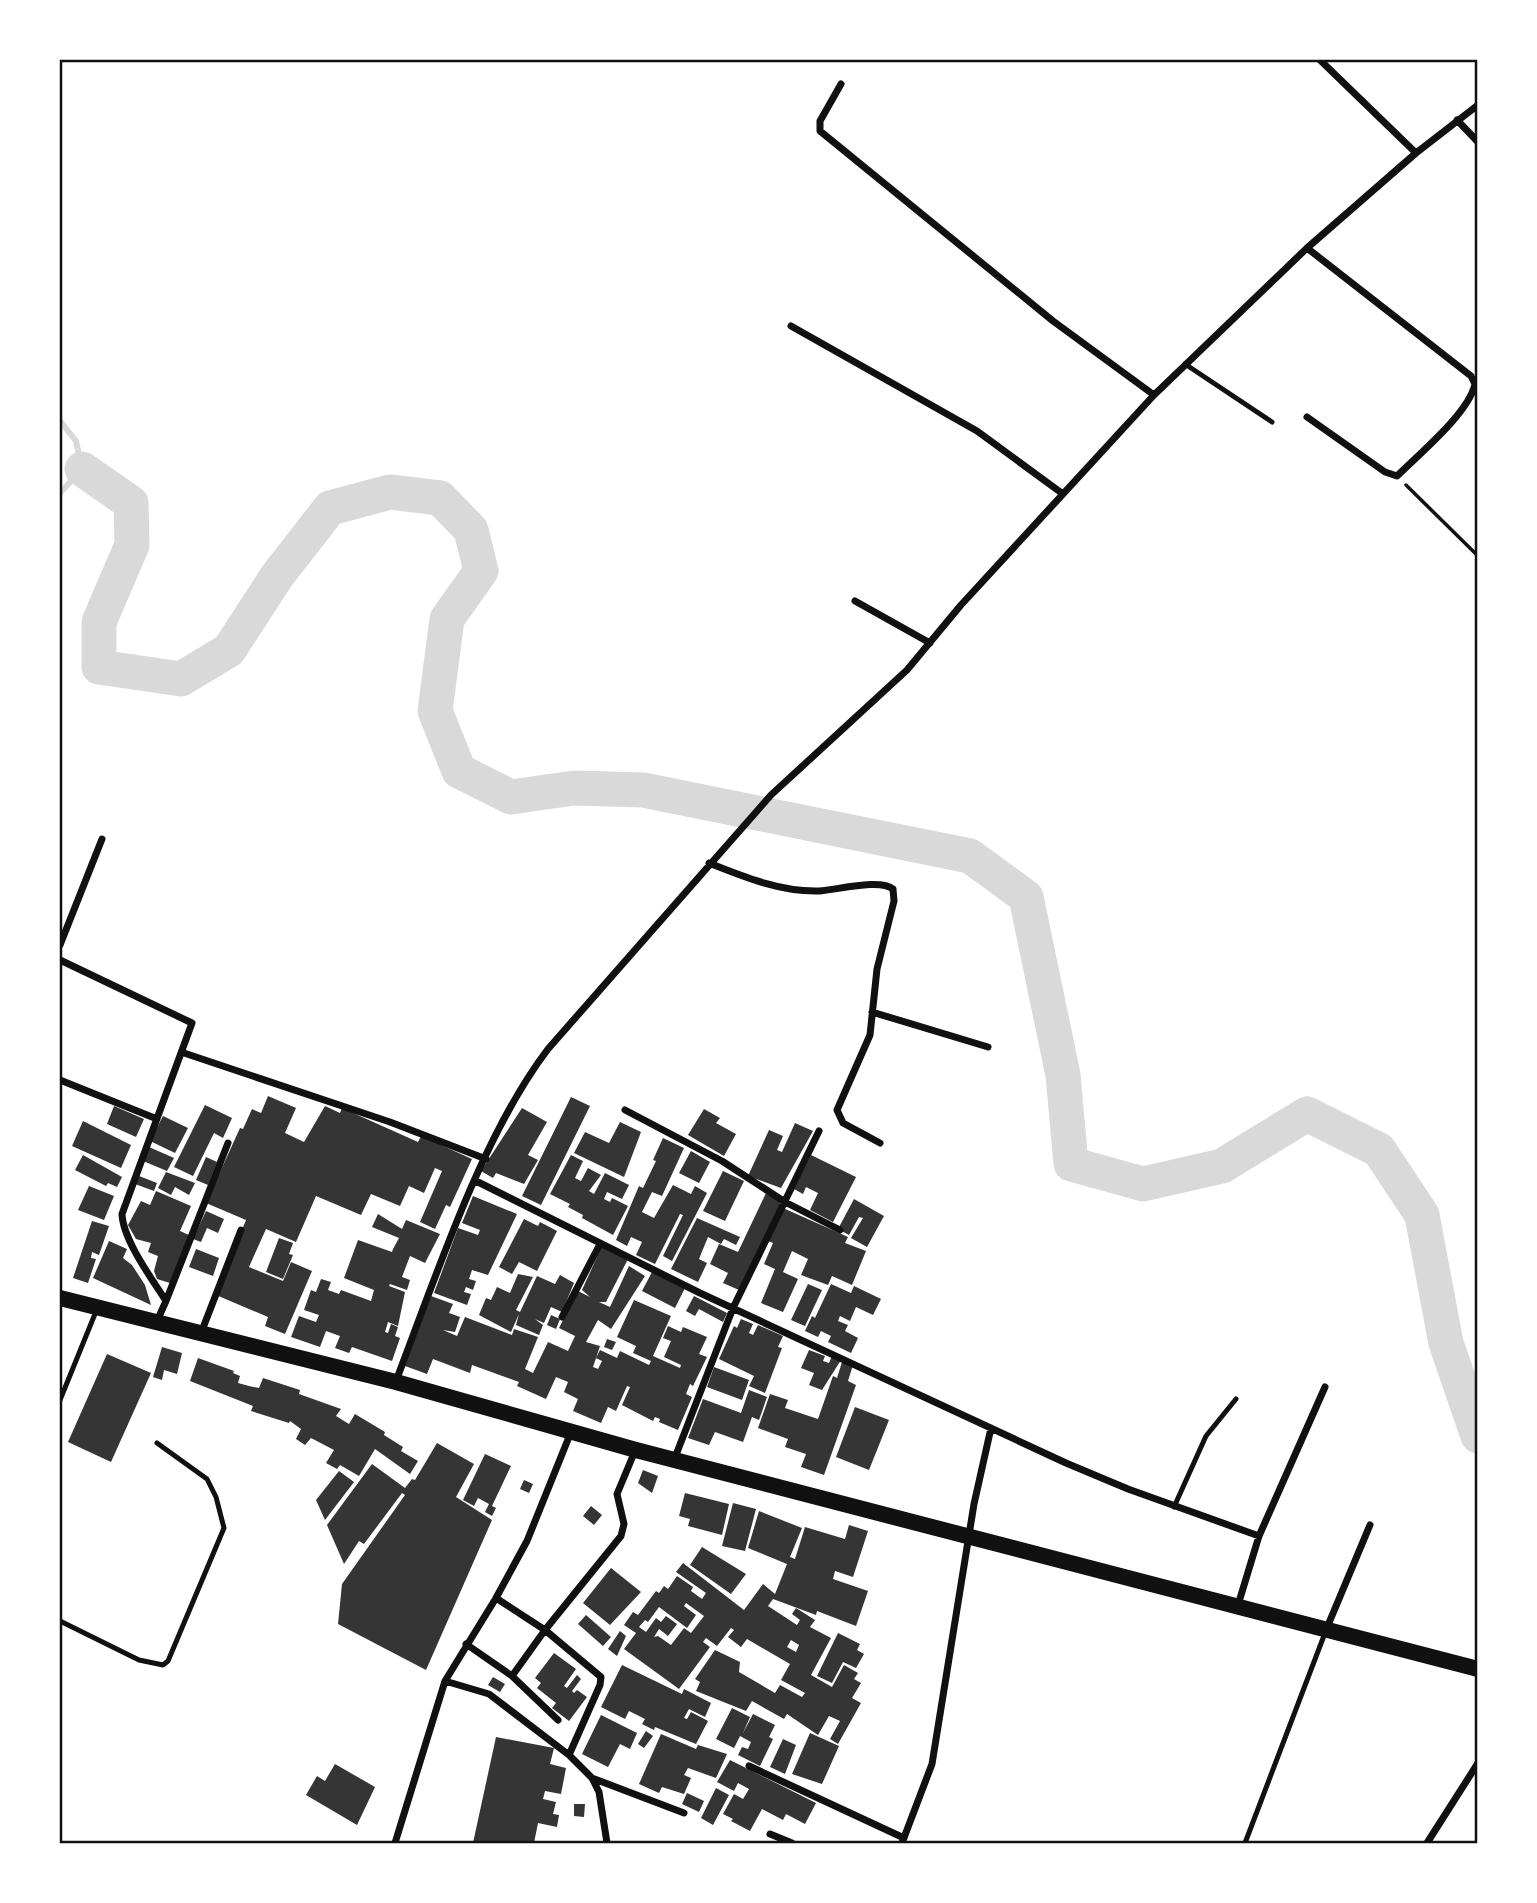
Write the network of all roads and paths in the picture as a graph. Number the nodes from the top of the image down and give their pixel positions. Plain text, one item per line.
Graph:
1 (1320, 60) edge
2 (841, 84) dead end
3 (1478, 105) edge
4 (1457, 120) junction
5 (1478, 142) edge
6 (1416, 153) junction
7 (1307, 248) junction
8 (791, 326) dead end
9 (1185, 364) junction
10 (1154, 395) junction
11 (1307, 417) dead end
12 (1272, 422) dead end
13 (1397, 476) junction
14 (1063, 494) junction
15 (1478, 556) edge
16 (855, 601) dead end
17 (930, 643) junction
18 (102, 839) dead end
19 (709, 863) junction
20 (60, 945) edge
21 (60, 960) edge
22 (872, 1012) junction
23 (988, 1047) dead end
24 (184, 1053) junction
25 (60, 1080) edge
26 (625, 1110) dead end
27 (158, 1119) junction
28 (819, 1131) dead end
29 (228, 1143) dead end
30 (880, 1143) dead end
31 (486, 1160) junction
32 (476, 1181) junction
33 (785, 1202) junction
34 (241, 1230) dead end
35 (840, 1230) dead end
36 (600, 1244) junction
37 (60, 1298) edge
38 (166, 1301) junction
39 (97, 1307) junction
40 (733, 1308) junction
41 (562, 1317) dead end
42 (157, 1322) junction
43 (200, 1333) junction
44 (396, 1382) junction
45 (1325, 1387) dead end
46 (1236, 1399) dead end
47 (60, 1400) edge
48 (991, 1428) junction
49 (571, 1432) junction
50 (157, 1443) dead end
51 (636, 1450) junction
52 (674, 1460) junction
53 (1174, 1507) junction
54 (1370, 1525) dead end
55 (969, 1535) junction
56 (1259, 1536) junction
57 (496, 1598) junction
58 (1238, 1605) junction
59 (60, 1621) edge
60 (545, 1630) junction
61 (1326, 1630) junction
62 (466, 1644) junction
63 (1478, 1668) edge
64 (512, 1676) junction
65 (445, 1681) junction
66 (558, 1720) dead end
67 (569, 1755) junction
68 (1478, 1763) edge
69 (748, 1766) dead end
70 (592, 1778) junction
71 (684, 1813) dead end
72 (770, 1834) dead end
73 (903, 1841) edge
74 (394, 1843) edge
75 (607, 1843) edge
76 (792, 1843) edge
77 (1245, 1843) edge
78 (1427, 1843) edge

1 - 6 street
2 - 10 street
3 - 4 street
4 - 5 street
4 - 6 street
6 - 7 street
7 - 9 street
7 - 13 street
8 - 14 street
9 - 10 street
9 - 12 lane
10 - 14 street
11 - 13 street
13 - 15 path
14 - 17 street
16 - 17 street
17 - 19 street
18 - 20 street
19 - 22 street
19 - 31 street
21 - 24 street
22 - 23 street
22 - 30 street
24 - 27 street
24 - 31 street
25 - 27 street
26 - 33 street
27 - 38 street
28 - 33 street
29 - 38 street
31 - 32 street
32 - 36 street
32 - 44 street
33 - 35 street
33 - 40 street
34 - 43 street
36 - 40 street
36 - 41 street
37 - 39 main road
38 - 42 street
39 - 42 main road
39 - 47 lane
40 - 48 street
40 - 52 street
42 - 43 main road
43 - 44 main road
44 - 49 main road
45 - 56 street
46 - 53 lane
48 - 53 street
48 - 55 street
49 - 51 main road
49 - 57 street
50 - 59 lane
51 - 52 main road
51 - 60 street
52 - 55 main road
53 - 56 street
54 - 61 street
55 - 58 main road
55 - 73 street
56 - 58 street
57 - 60 street
57 - 62 street
58 - 61 main road
60 - 64 street
60 - 67 street
61 - 63 main road
61 - 77 lane
62 - 64 street
62 - 65 street
64 - 66 street
65 - 67 street
65 - 74 street
67 - 70 street
68 - 78 street
69 - 73 street
70 - 71 street
70 - 75 street
72 - 76 street

